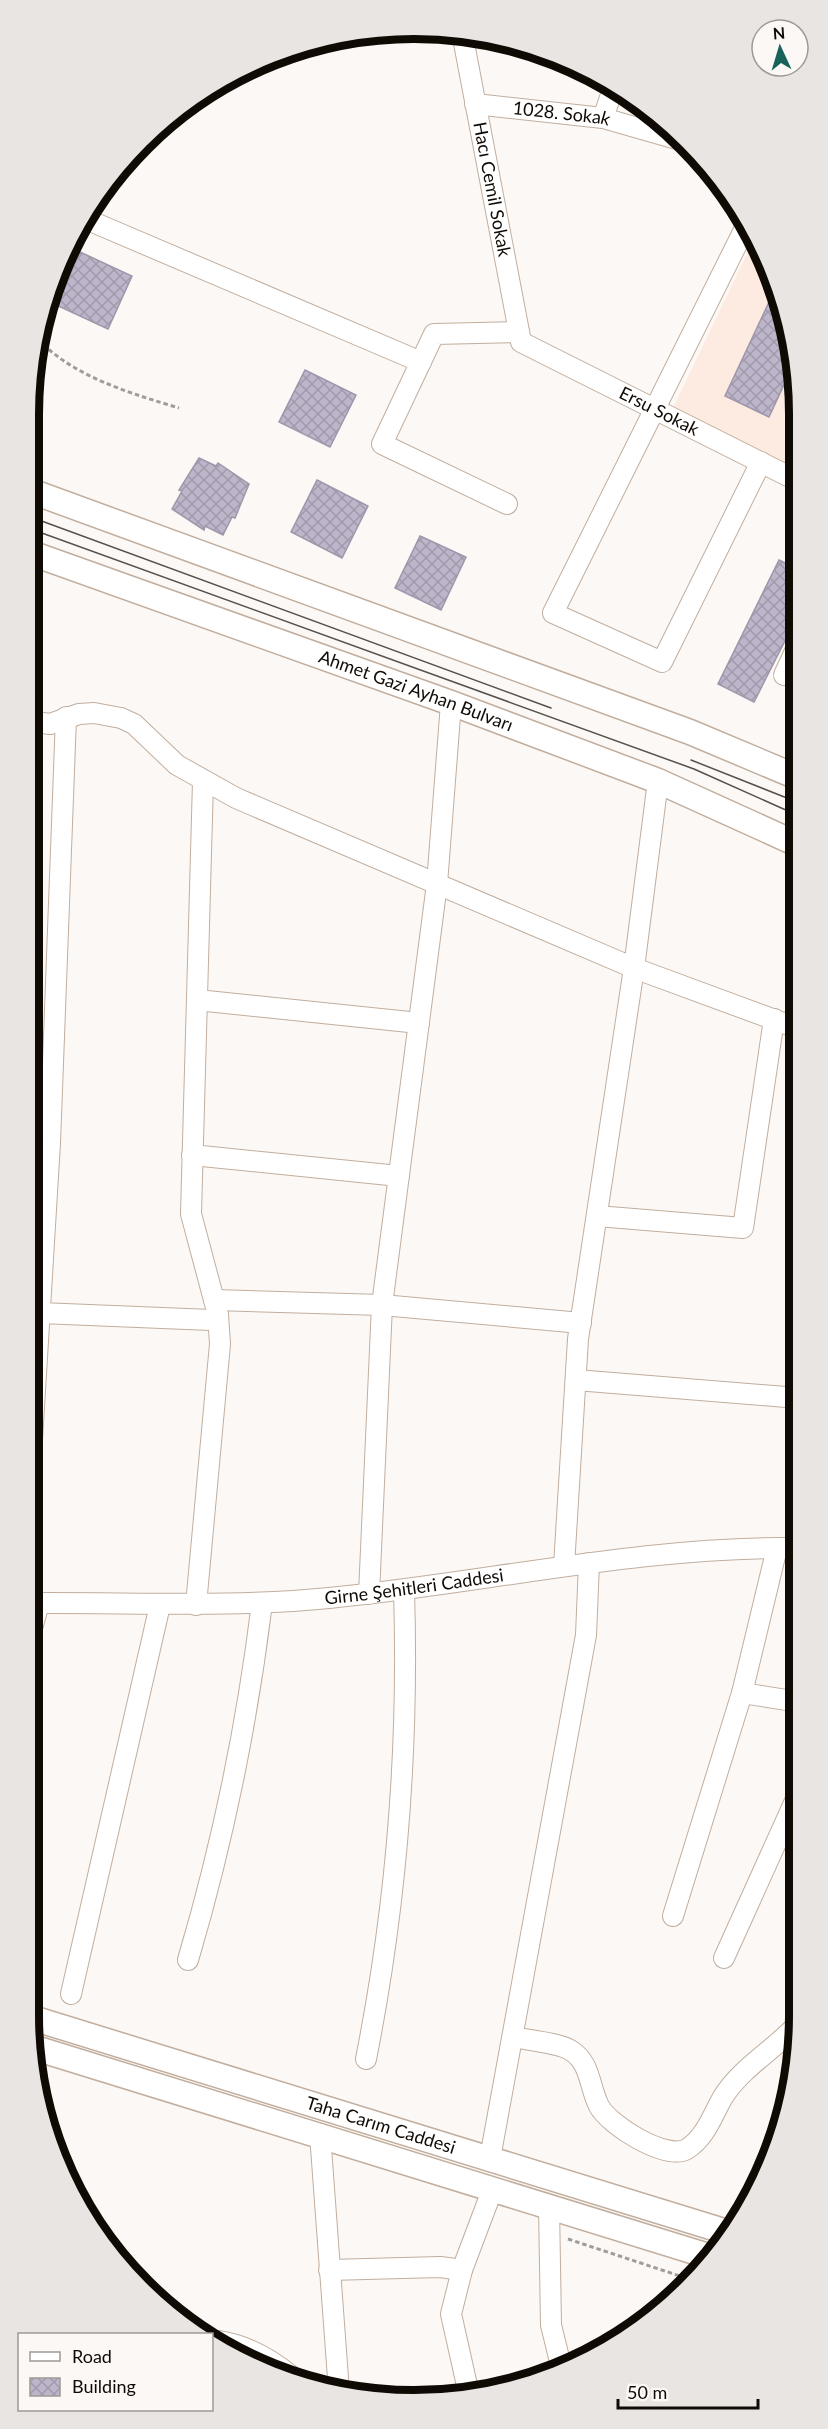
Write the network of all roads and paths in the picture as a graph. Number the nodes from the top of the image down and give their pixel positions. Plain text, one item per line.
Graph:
1 (464, 42) edge
2 (611, 95) edge
3 (475, 104) junction
4 (603, 118) junction
5 (658, 129) edge
6 (92, 222) edge
7 (742, 233) edge
8 (520, 337) junction
9 (45, 344) edge
10 (421, 362) junction
11 (179, 408) dead end
12 (654, 409) junction
13 (761, 462) junction
14 (789, 476) edge
15 (39, 494) edge
16 (507, 504) dead end
17 (39, 556) edge
18 (789, 664) edge
19 (784, 675) dead end
20 (451, 703) junction
21 (66, 717) junction
22 (39, 722) edge
23 (789, 774) edge
24 (203, 781) junction
25 (658, 781) junction
26 (789, 840) edge
27 (437, 884) junction
28 (634, 968) junction
29 (197, 1000) junction
30 (774, 1019) junction
31 (419, 1023) junction
32 (789, 1025) edge
33 (192, 1155) junction
34 (399, 1176) junction
35 (597, 1216) junction
36 (382, 1305) junction
37 (216, 1307) junction
38 (40, 1313) junction
39 (580, 1323) junction
40 (39, 1329) edge
41 (576, 1380) junction
42 (789, 1397) edge
43 (777, 1548) junction
44 (789, 1548) edge
45 (589, 1563) junction
46 (564, 1566) junction
47 (404, 1590) junction
48 (369, 1594) junction
49 (39, 1603) edge
50 (261, 1603) junction
51 (160, 1605) junction
52 (196, 1605) junction
53 (742, 1693) junction
54 (789, 1700) edge
55 (789, 1814) edge
56 (673, 1916) dead end
57 (724, 1958) dead end
58 (188, 1960) dead end
59 (71, 1994) dead end
60 (39, 2020) edge
61 (788, 2033) edge
62 (513, 2037) junction
63 (41, 2050) edge
64 (366, 2059) dead end
65 (320, 2134) junction
66 (490, 2158) junction
67 (493, 2188) junction
68 (549, 2206) junction
69 (721, 2230) edge
70 (550, 2234) junction
71 (703, 2254) edge
72 (328, 2270) junction
73 (462, 2270) junction
74 (682, 2277) edge
75 (232, 2343) edge
76 (560, 2360) edge
77 (276, 2363) edge
78 (336, 2382) edge
79 (467, 2386) edge

1 - 3 street, Hacı Cemil Sokak
2 - 4 street
3 - 4 street, 1028. Sokak
3 - 8 street, Hacı Cemil Sokak
4 - 5 street, 1028. Sokak
6 - 10 street
7 - 12 street
8 - 10 street
8 - 12 street, Ersu Sokak
9 - 11 path
10 - 16 street
12 - 13 street, Ersu Sokak
12 - 13 street
13 - 14 street, Ersu Sokak
15 - 23 main road
17 - 20 main road, Ahmet Gazi Ayhan Bulvarı
18 - 19 street
20 - 25 main road, Ahmet Gazi Ayhan Bulvarı
20 - 27 street
21 - 22 street
21 - 24 street
21 - 38 street
24 - 27 street
24 - 29 street
25 - 26 main road, Ahmet Gazi Ayhan Bulvarı
25 - 28 street
27 - 28 street
27 - 31 street
28 - 30 street
28 - 35 street
29 - 31 street
29 - 33 street
30 - 32 street
30 - 35 street
31 - 34 street
33 - 34 street
33 - 37 street
34 - 36 street
35 - 39 street
36 - 37 street
36 - 39 street
36 - 48 street
37 - 38 street
37 - 52 street
38 - 40 street
39 - 41 street
41 - 42 street
41 - 46 street
43 - 44 street, Girne Şehitleri Caddesi
43 - 45 street, Girne Şehitleri Caddesi
43 - 53 street
45 - 46 street, Girne Şehitleri Caddesi
45 - 62 street
46 - 47 street, Girne Şehitleri Caddesi
47 - 48 street, Girne Şehitleri Caddesi
47 - 64 street
48 - 50 street, Girne Şehitleri Caddesi
49 - 51 street, Girne Şehitleri Caddesi
50 - 52 street, Girne Şehitleri Caddesi
50 - 58 street
51 - 52 street, Girne Şehitleri Caddesi
51 - 59 street
53 - 54 street
53 - 56 street
55 - 57 street
60 - 66 main road, Taha Carım Caddesi
61 - 62 street
62 - 66 street
63 - 65 main road, Taha Carım Caddesi
65 - 67 main road, Taha Carım Caddesi
65 - 72 street
66 - 69 main road, Taha Carım Caddesi
67 - 68 main road, Taha Carım Caddesi
67 - 73 street
68 - 70 street
68 - 71 main road, Taha Carım Caddesi
70 - 74 path
70 - 76 street
72 - 73 street
72 - 78 street
73 - 79 street
75 - 77 street

